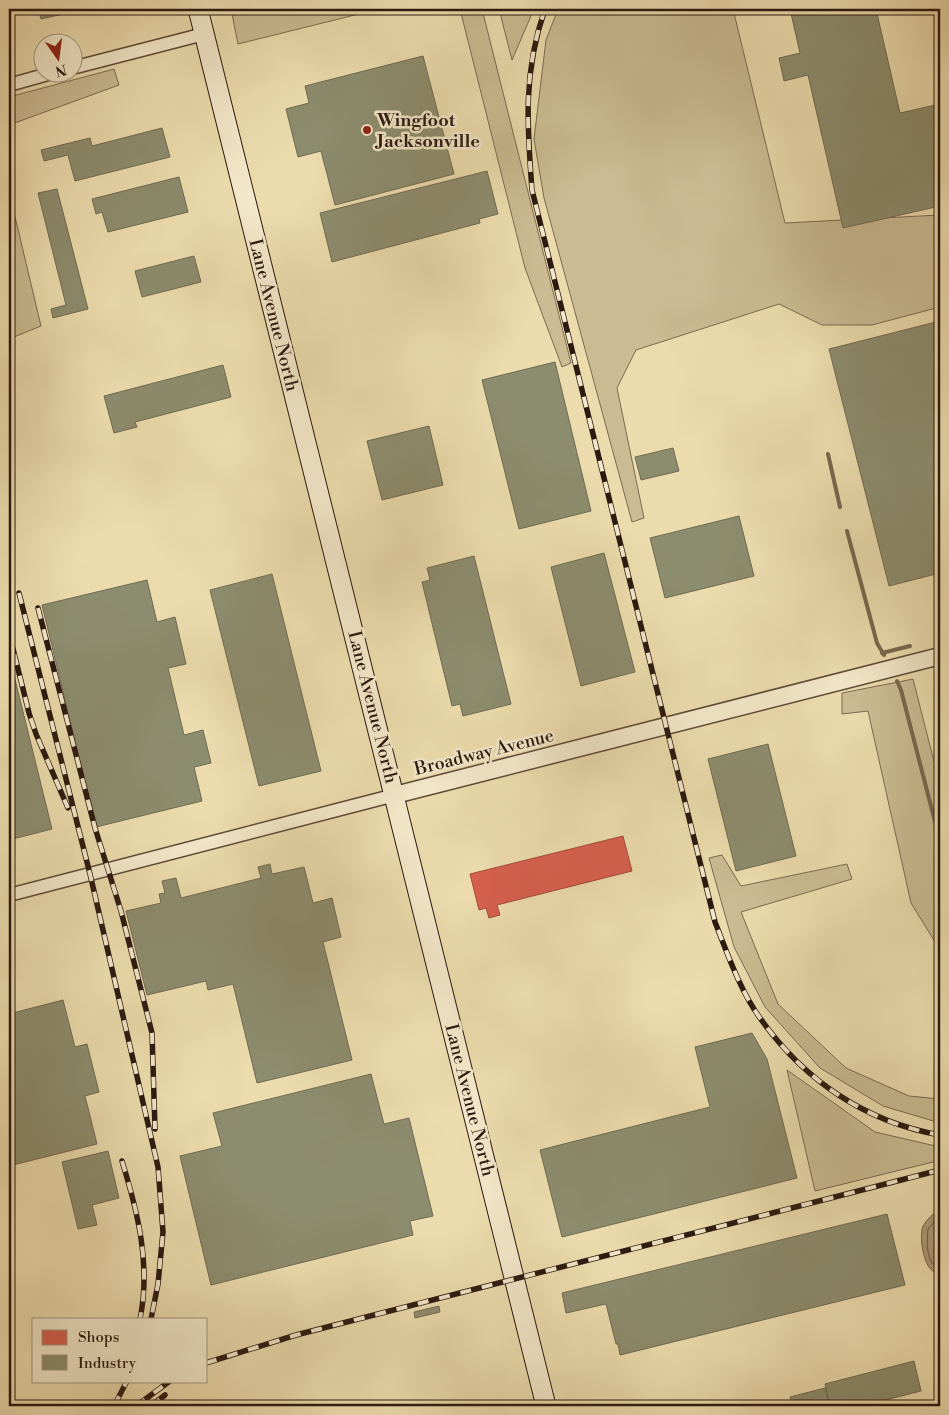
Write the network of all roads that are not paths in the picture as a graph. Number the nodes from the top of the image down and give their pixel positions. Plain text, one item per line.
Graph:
1 (198, 9) edge
2 (204, 34) junction
3 (82, 65) edge
4 (32, 78) edge
5 (9, 85) edge
6 (940, 656) edge
7 (395, 795) junction
8 (9, 894) edge
9 (546, 1406) edge

1 - 2 main road, Lane Avenue North
2 - 3 street
2 - 7 main road, Lane Avenue North
4 - 5 street
6 - 7 street, Broadway Avenue
7 - 8 street, Broadway Avenue
7 - 9 main road, Lane Avenue North

